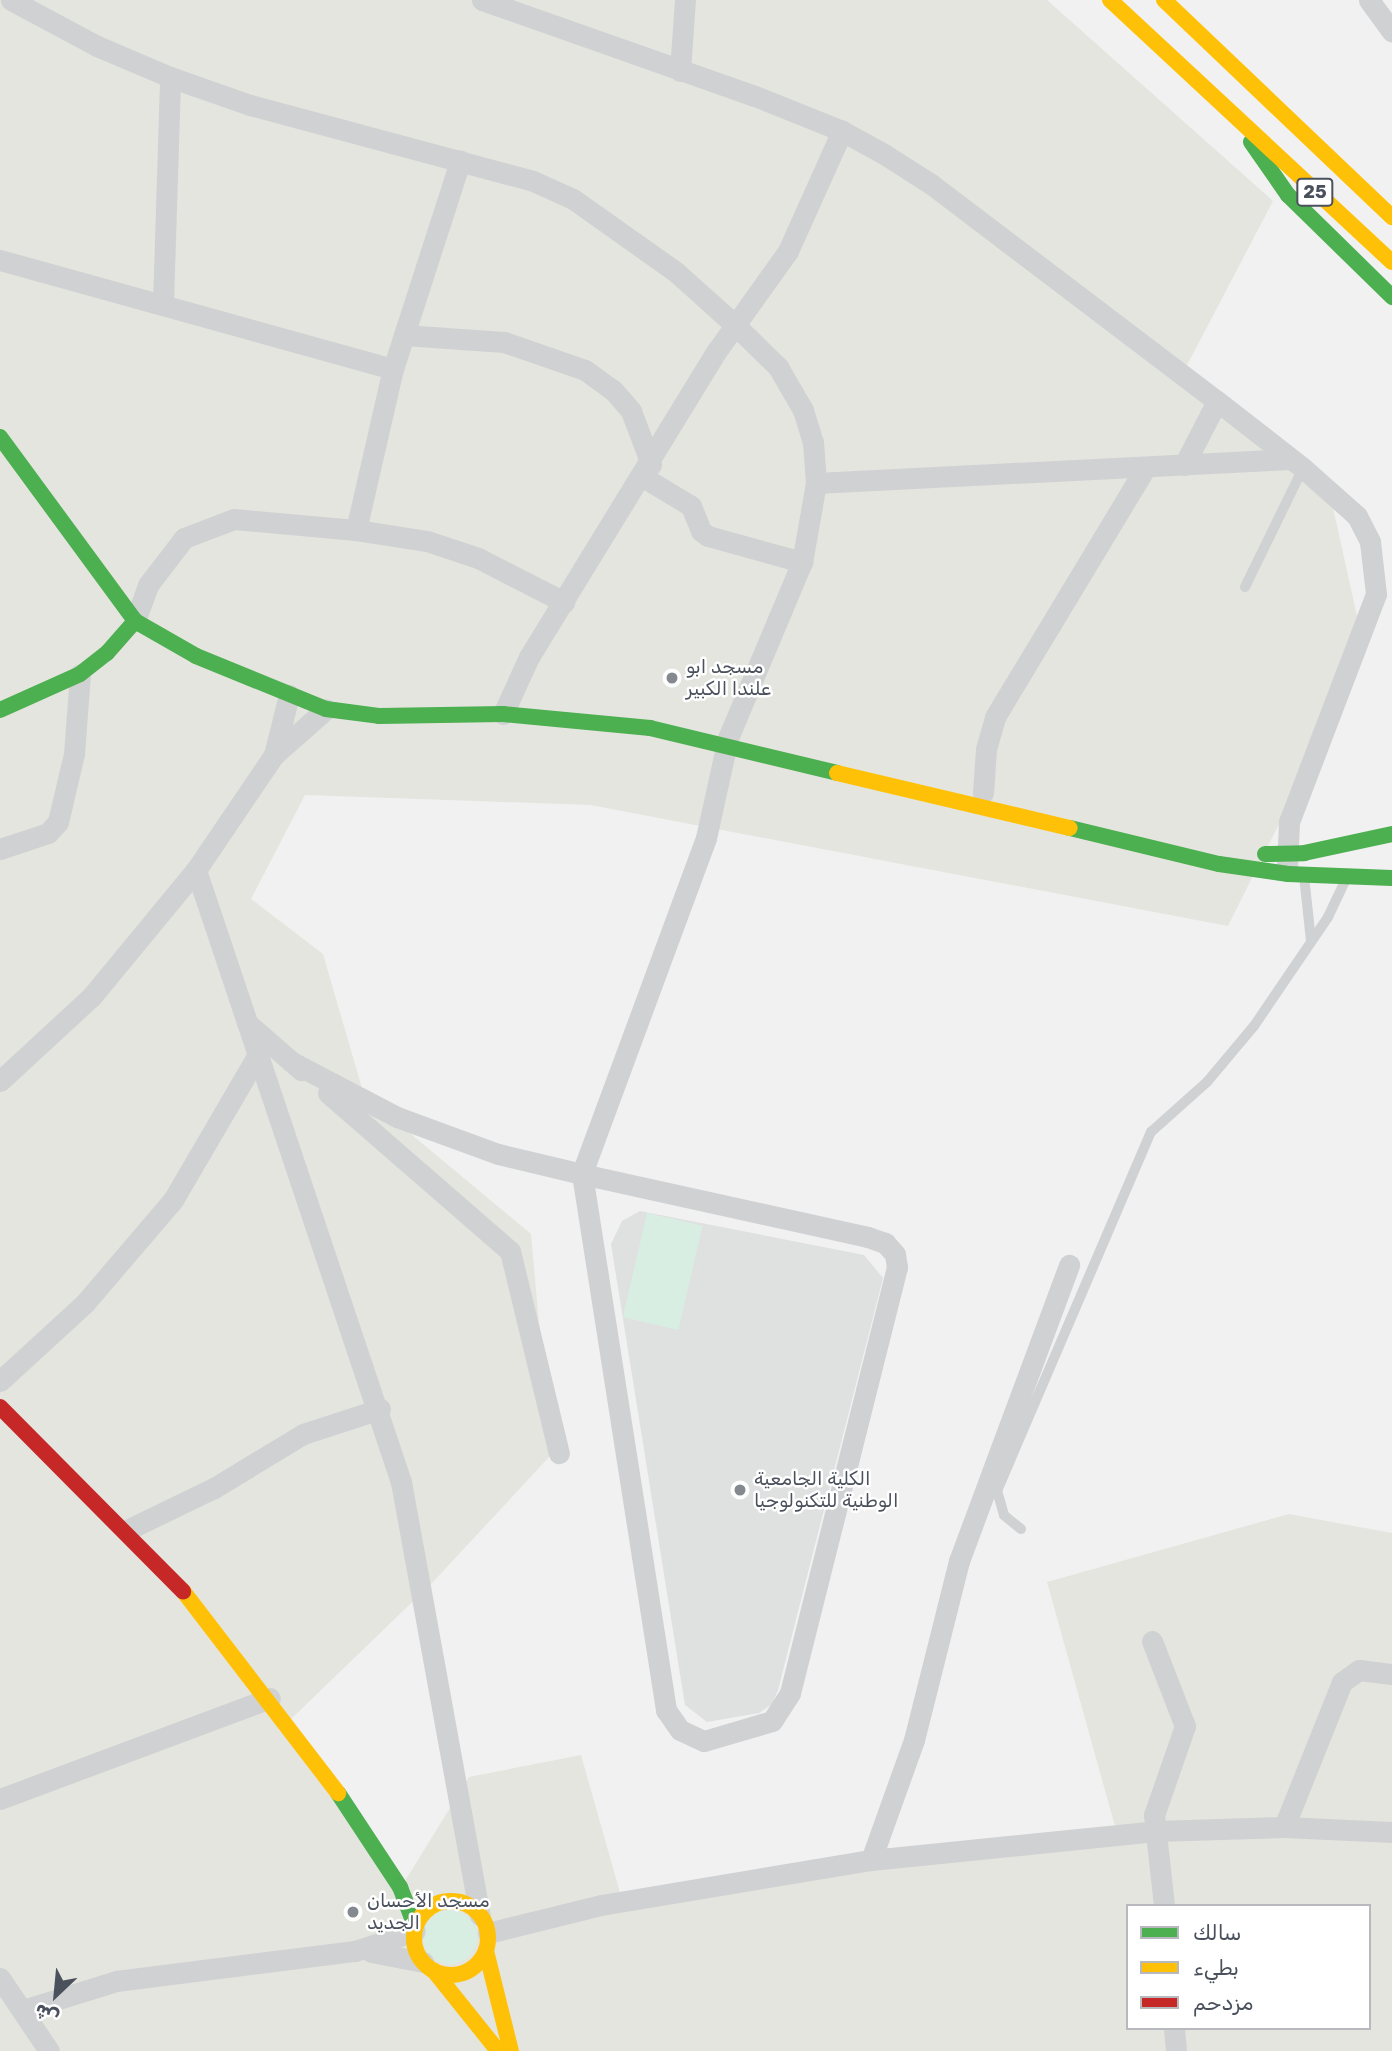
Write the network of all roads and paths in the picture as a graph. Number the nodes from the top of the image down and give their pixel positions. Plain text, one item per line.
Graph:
1 (11, 0) edge
2 (482, 0) edge
3 (685, 0) edge
4 (1110, 0) edge
5 (1164, 0) edge
6 (1369, 0) edge
7 (1392, 32) edge
8 (680, 71) junction
9 (170, 77) junction
10 (1259, 93) junction
11 (1238, 121) junction
12 (842, 131) junction
13 (460, 161) junction
14 (1392, 195) edge
15 (1392, 217) edge
16 (0, 260) edge
17 (1392, 262) edge
18 (1392, 297) edge
19 (163, 304) junction
20 (734, 324) junction
21 (404, 335) junction
22 (393, 369) junction
23 (1217, 401) junction
24 (0, 438) edge
25 (1297, 463) junction
26 (1184, 465) junction
27 (1146, 467) junction
28 (647, 471) junction
29 (817, 483) junction
30 (356, 530) junction
31 (802, 562) junction
32 (1245, 587) dead end
33 (564, 602) junction
34 (135, 621) junction
35 (80, 674) junction
36 (289, 695) junction
37 (326, 709) junction
38 (0, 710) edge
39 (503, 714) junction
40 (726, 743) junction
41 (274, 755) junction
42 (983, 793) junction
43 (1392, 834) edge
44 (0, 849) edge
45 (1295, 864) junction
46 (196, 870) junction
47 (1348, 876) junction
48 (1392, 878) edge
49 (1311, 940) junction
50 (247, 1023) junction
51 (257, 1056) junction
52 (292, 1062) junction
53 (0, 1081) edge
54 (582, 1174) junction
55 (1069, 1265) dead end
56 (0, 1381) edge
57 (0, 1408) edge
58 (380, 1409) junction
59 (559, 1453) dead end
60 (1021, 1529) dead end
61 (128, 1530) junction
62 (1152, 1641) dead end
63 (1392, 1674) edge
64 (270, 1698) junction
65 (0, 1799) edge
66 (1284, 1827) junction
67 (1156, 1831) junction
68 (1392, 1832) edge
69 (378, 1849) junction
70 (871, 1860) junction
71 (414, 1880) dead end
72 (431, 1891) dead end
73 (448, 1901) junction
74 (1164, 1904) edge
75 (415, 1928) junction
76 (485, 1933) junction
77 (355, 1951) junction
78 (429, 1967) junction
79 (0, 1978) edge
80 (23, 2010) junction
81 (1174, 2030) edge
82 (49, 2051) edge
83 (498, 2051) edge
84 (511, 2051) edge
85 (1175, 2051) edge

1 - 9 street
2 - 8 street
3 - 8 street
4 - 11 main road, 25
5 - 10 main road, 25
6 - 7 street
8 - 12 street
9 - 13 street
9 - 19 street
10 - 14 main road
10 - 15 main road, 25
11 - 17 main road, 25
11 - 18 main road
12 - 20 street
12 - 23 street
13 - 20 street
13 - 21 street
16 - 19 street
19 - 22 street
20 - 28 street
20 - 29 street
21 - 22 street
21 - 28 street
22 - 30 street
23 - 25 street
23 - 26 street
24 - 34 main road
25 - 26 street
25 - 32 lane
25 - 45 street
26 - 27 street
27 - 29 street
27 - 42 street
28 - 31 street
28 - 33 street
29 - 31 street
30 - 33 street
30 - 34 street
31 - 40 street
33 - 39 street
34 - 35 main road
34 - 36 main road
35 - 38 main road
35 - 44 street
36 - 37 main road
36 - 41 street
37 - 39 main road
37 - 41 street
39 - 40 main road
40 - 42 main road
40 - 45 main road
40 - 54 street
41 - 46 street
42 - 45 main road
43 - 45 main road
45 - 47 main road
45 - 49 lane
46 - 50 street
46 - 53 street
47 - 48 main road
47 - 49 lane
49 - 60 lane
50 - 51 street
50 - 52 street
51 - 56 street
51 - 58 street
52 - 54 street
52 - 59 street
54 - 54 street
55 - 70 street
57 - 61 main road
58 - 61 street
58 - 76 street
61 - 64 main road
62 - 67 street
63 - 66 street
64 - 65 street
64 - 69 main road
66 - 67 street
66 - 68 street
67 - 70 street
67 - 74 street
69 - 71 main road
69 - 75 main road
70 - 76 street
72 - 73 main road
73 - 75 main road
73 - 76 main road
75 - 77 street
75 - 78 main road
76 - 78 main road
76 - 84 main road
77 - 78 street
77 - 80 street
78 - 83 main road
79 - 80 street
80 - 82 street
81 - 85 street

